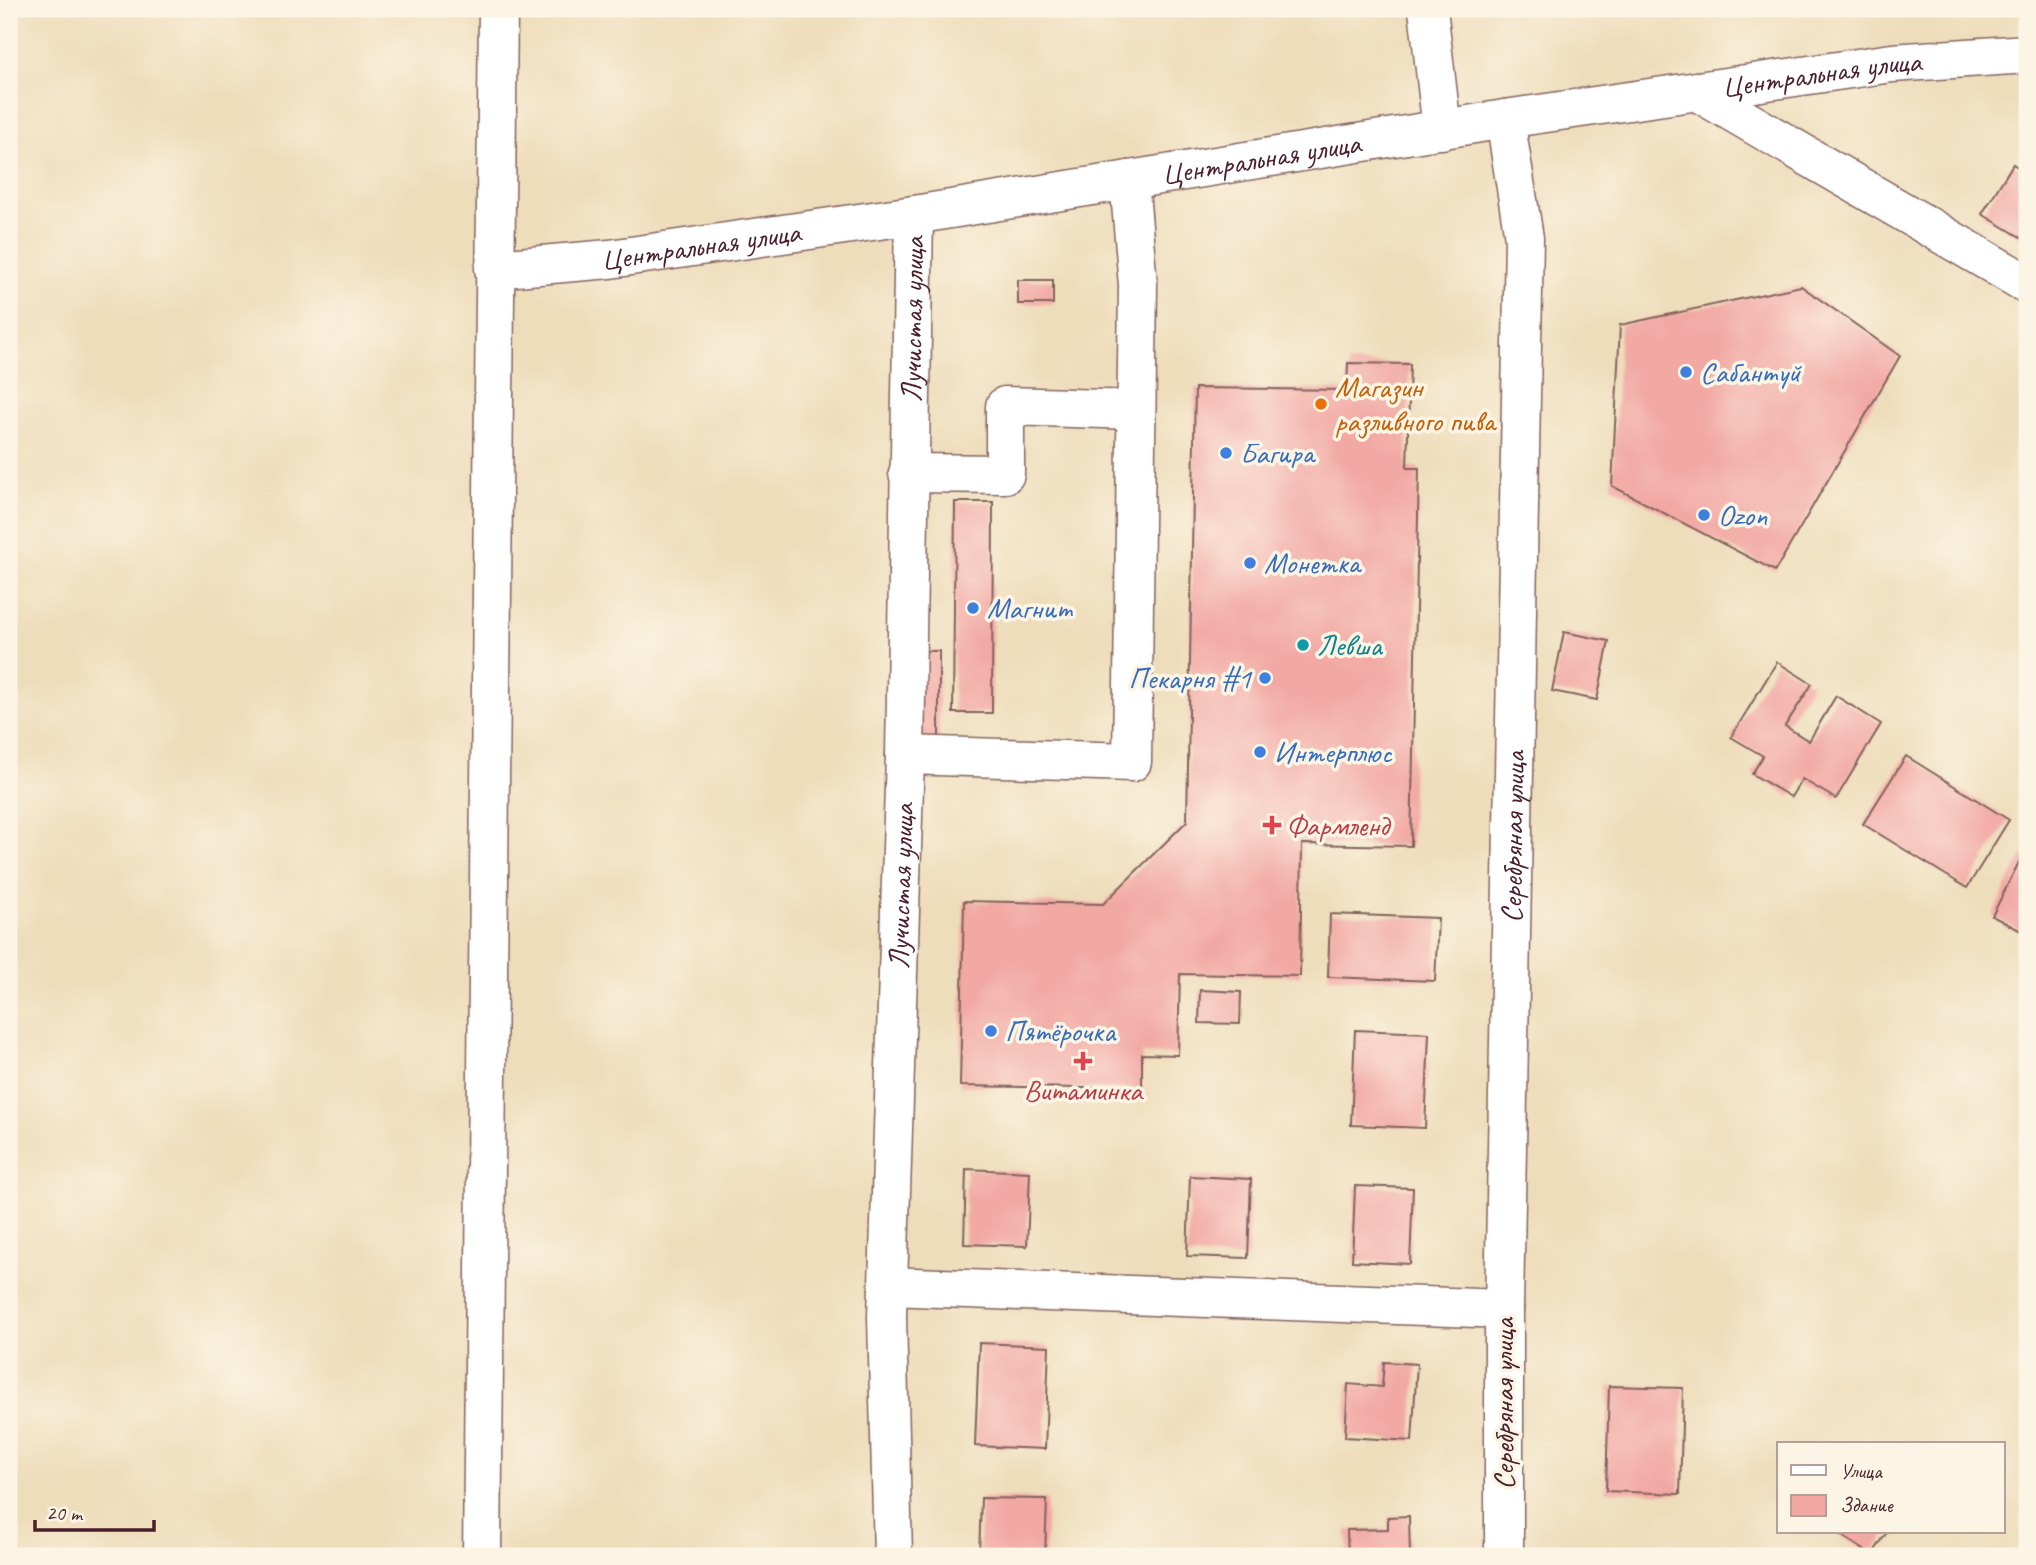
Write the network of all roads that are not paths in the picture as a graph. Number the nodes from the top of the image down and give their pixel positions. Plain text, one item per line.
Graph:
1 (498, 9) edge
2 (1428, 9) edge
3 (2027, 54) edge
4 (1696, 91) junction
5 (1505, 119) junction
6 (1443, 130) junction
7 (1129, 180) junction
8 (914, 215) junction
9 (494, 269) junction
10 (2027, 284) edge
11 (1135, 410) junction
12 (908, 473) junction
13 (905, 755) junction
14 (888, 1286) junction
15 (1504, 1309) junction
16 (482, 1556) edge
17 (893, 1556) edge
18 (1504, 1556) edge

1 - 9 street
2 - 6 street
3 - 4 street, Центральная улица
4 - 5 street, Центральная улица
4 - 10 street
5 - 6 street, Центральная улица
5 - 15 street, Серебряная улица
6 - 7 street, Центральная улица
7 - 8 street, Центральная улица
7 - 11 street
8 - 9 street, Центральная улица
8 - 12 street, Лучистая улица
9 - 16 street
11 - 12 street
11 - 13 street
12 - 13 street, Лучистая улица
13 - 14 street, Лучистая улица
14 - 15 street
14 - 17 street, Лучистая улица
15 - 18 street, Серебряная улица

